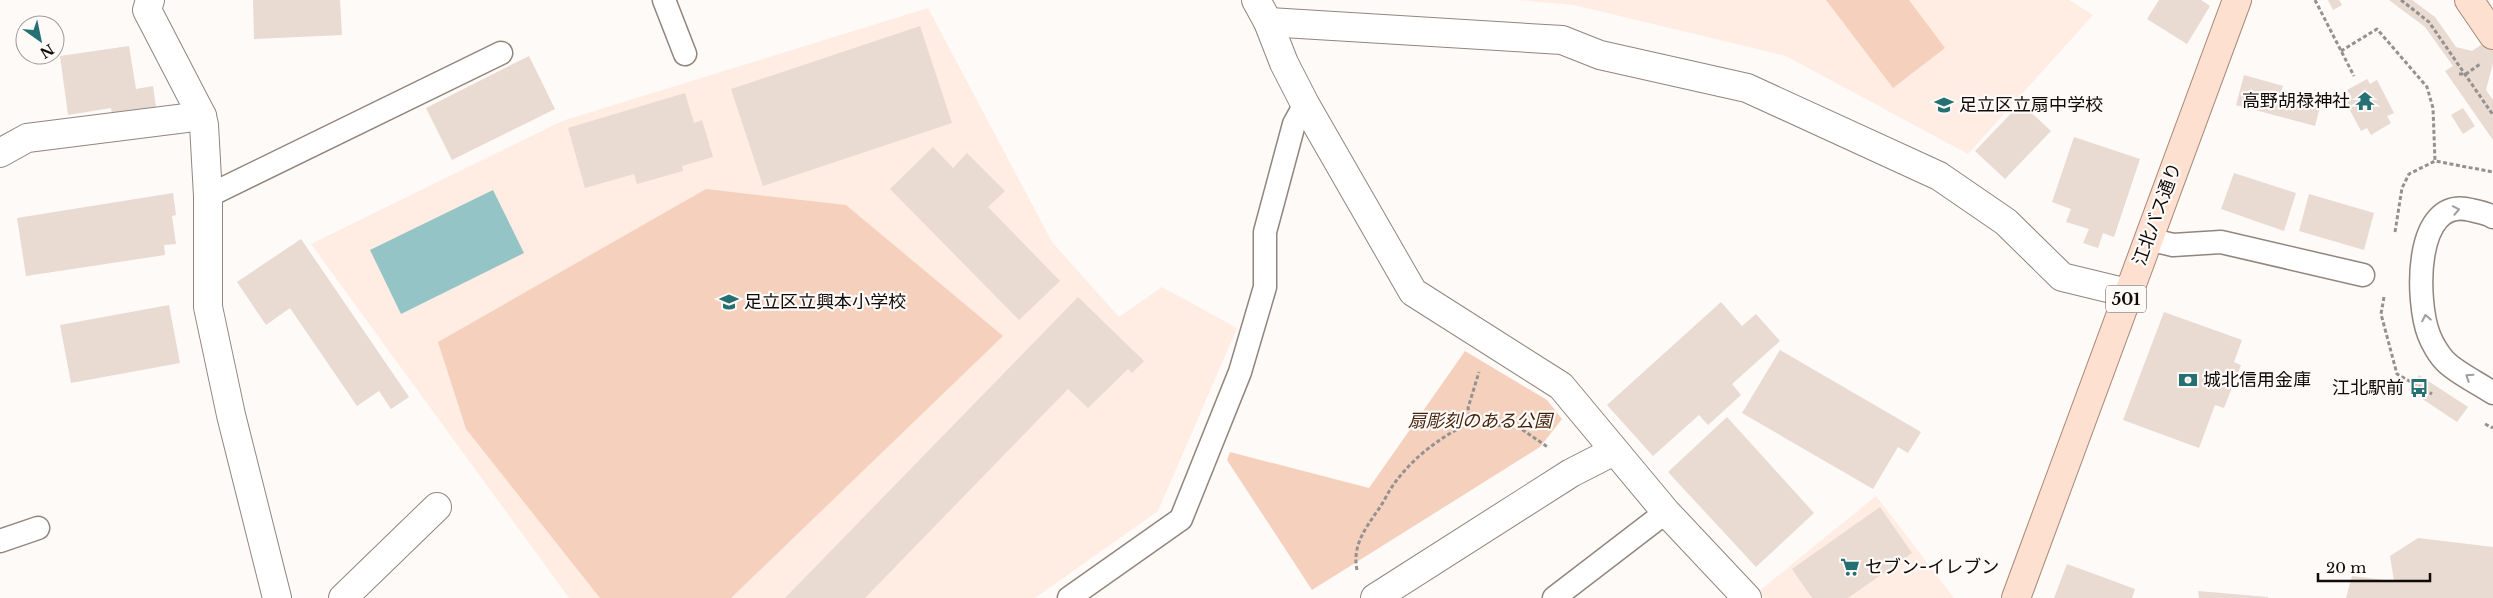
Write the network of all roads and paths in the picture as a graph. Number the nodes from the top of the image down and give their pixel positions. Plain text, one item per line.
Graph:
1 (150, 0) edge
2 (664, 0) edge
3 (2237, 0) edge
4 (2315, 0) edge
5 (2401, 0) edge
6 (2469, 0) edge
7 (1262, 11) edge
8 (2493, 35) edge
9 (2341, 51) junction
10 (501, 53) dead end
11 (686, 54) dead end
12 (2459, 74) dead end
13 (2466, 74) junction
14 (2354, 76) dead end
15 (1305, 104) junction
16 (2493, 115) edge
17 (202, 116) junction
18 (0, 153) edge
19 (2435, 162) dead end
20 (208, 196) junction
21 (2493, 217) edge
22 (2148, 239) junction
23 (2363, 275) dead end
24 (2128, 293) junction
25 (1481, 367) dead end
26 (2493, 393) edge
27 (1472, 422) junction
28 (1552, 450) dead end
29 (1614, 451) junction
30 (436, 507) dead end
31 (1666, 512) junction
32 (38, 528) dead end
33 (0, 541) edge
34 (1359, 573) dead end
35 (277, 598) edge
36 (343, 598) edge
37 (1069, 598) edge
38 (1375, 598) edge
39 (1554, 598) edge
40 (1747, 598) edge
41 (2016, 598) edge

1 - 17 street
2 - 11 lane
3 - 22 main road, 江北バス通り / 501
4 - 9 path
5 - 13 path
6 - 8 main road
7 - 15 street
7 - 24 street
9 - 14 path
9 - 19 path
10 - 20 lane
12 - 13 path
13 - 16 path
15 - 29 street
15 - 37 lane
17 - 18 street
17 - 20 street
20 - 35 street
26 -> 21 lane
22 - 23 lane
22 - 24 main road, 江北バス通り / 501
24 - 41 main road, 江北バス通り / 501
25 - 27 path
27 - 28 path
27 - 34 path
29 - 31 street
29 - 38 street
30 - 36 street
31 - 39 lane
31 - 40 street
32 - 33 lane

